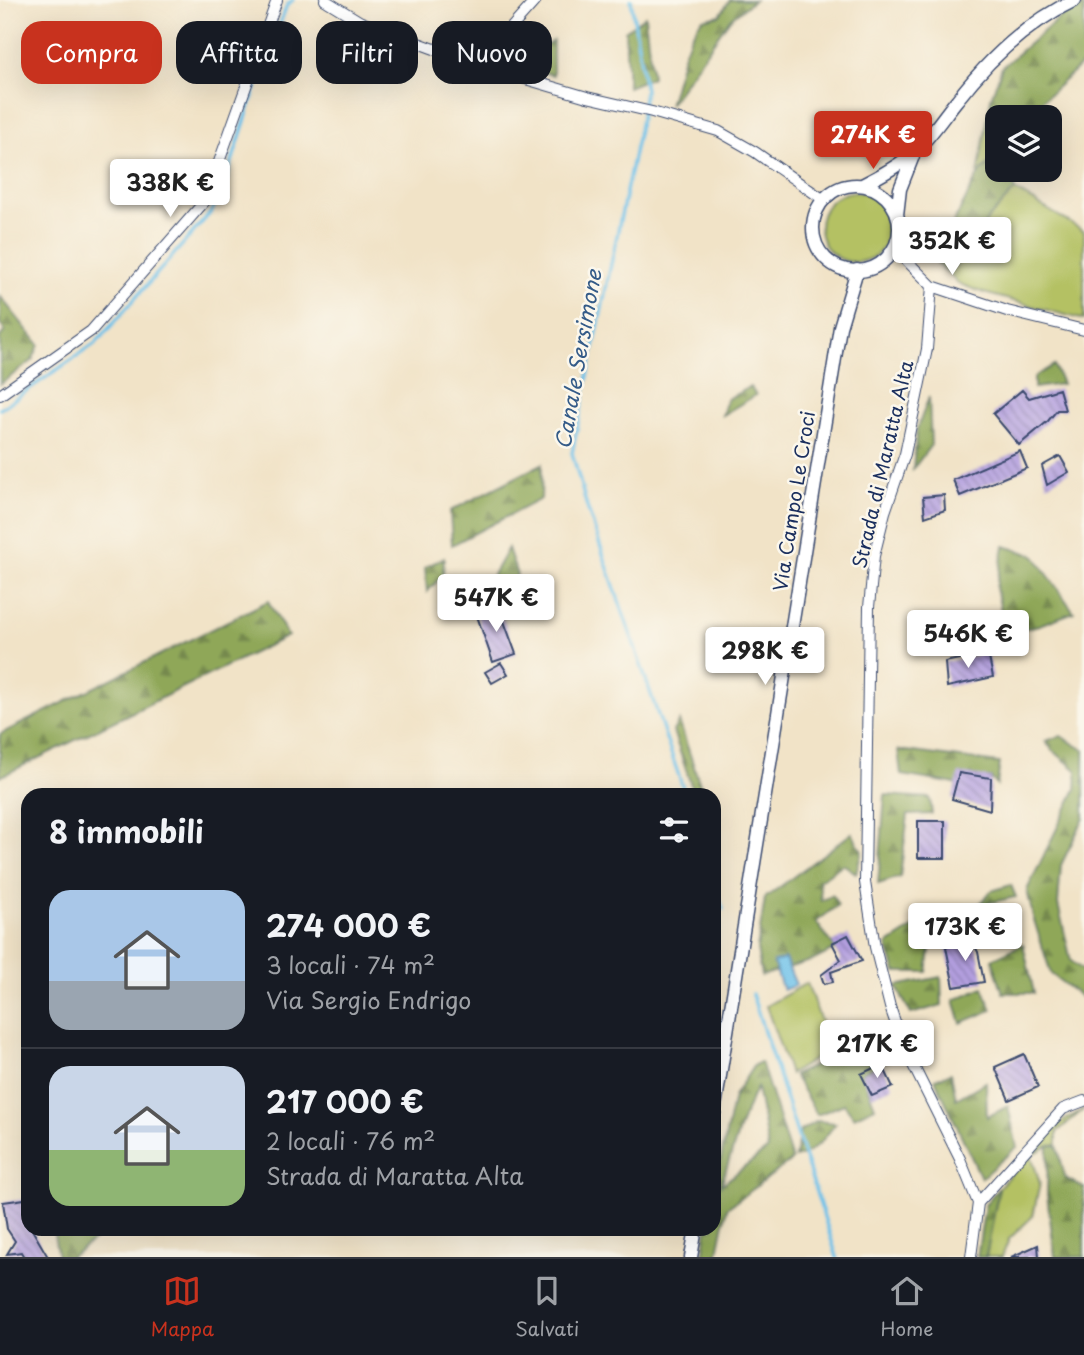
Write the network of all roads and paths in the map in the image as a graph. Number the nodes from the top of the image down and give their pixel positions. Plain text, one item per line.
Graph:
1 (277, 0) edge
2 (325, 0) edge
3 (536, 0) edge
4 (1075, 0) edge
5 (517, 21) edge
6 (432, 48) edge
7 (543, 84) edge
8 (914, 152) junction
9 (862, 185) junction
10 (824, 200) junction
11 (897, 217) junction
12 (894, 248) junction
13 (858, 271) junction
14 (932, 286) junction
15 (1084, 330) edge
16 (0, 395) edge
17 (721, 1069) edge
18 (1084, 1101) edge
19 (978, 1203) junction
20 (695, 1236) edge
21 (691, 1257) edge
22 (971, 1257) edge

1 - 16 street
2 - 6 street
3 - 5 street
4 - 8 street
7 - 10 street
8 - 9 street
8 - 11 street
9 - 10 street
9 - 11 street
10 - 13 street
11 - 12 street
12 - 13 street
12 - 14 street
13 - 17 street, Via Campo Le Croci
14 - 15 street
14 - 19 street, Strada di Maratta Alta
18 - 19 street
19 - 22 street, Strada di Maratta Alta
20 - 21 street

